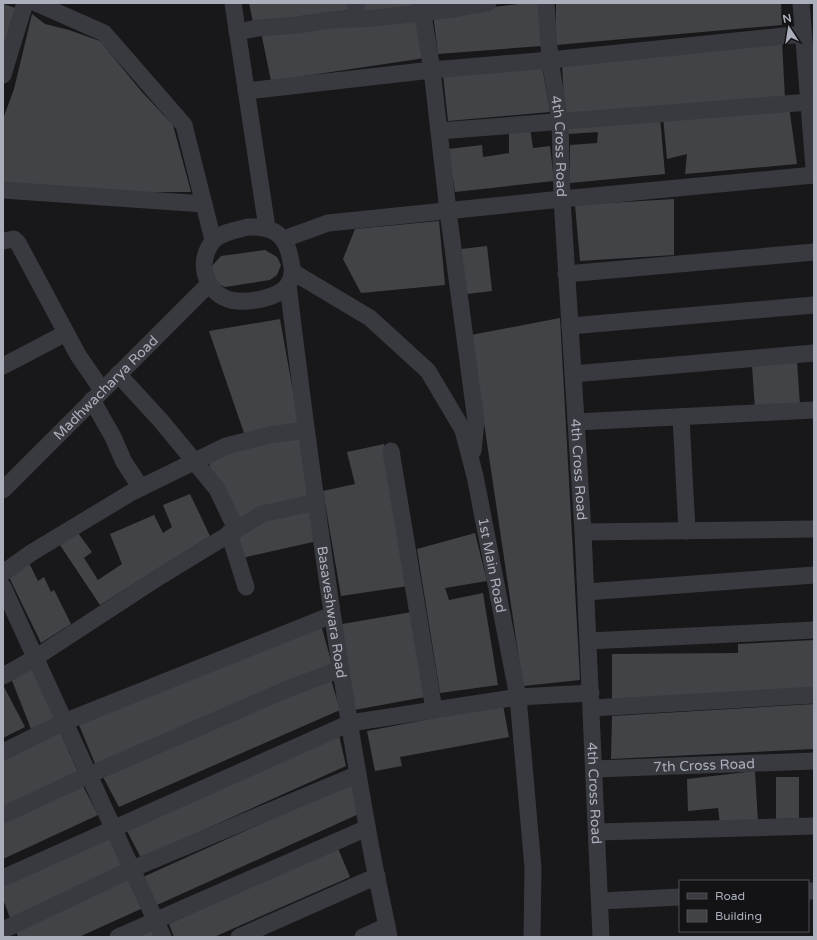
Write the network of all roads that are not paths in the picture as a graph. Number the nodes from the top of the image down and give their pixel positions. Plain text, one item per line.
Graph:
1 (25, 3) edge
2 (36, 3) edge
3 (233, 3) edge
4 (488, 3) edge
5 (546, 3) edge
6 (801, 3) edge
7 (422, 8) edge
8 (356, 11) edge
9 (237, 32) junction
10 (803, 34) junction
11 (550, 60) junction
12 (432, 70) junction
13 (3, 75) edge
14 (246, 91) junction
15 (809, 102) junction
16 (560, 121) junction
17 (439, 131) junction
18 (814, 168) edge
19 (814, 175) edge
20 (3, 190) edge
21 (562, 199) junction
22 (204, 204) junction
23 (448, 211) junction
24 (267, 228) junction
25 (284, 239) junction
26 (213, 240) junction
27 (3, 241) edge
28 (814, 252) edge
29 (566, 274) junction
30 (290, 279) junction
31 (208, 284) junction
32 (814, 305) edge
33 (570, 326) junction
34 (66, 333) junction
35 (814, 353) edge
36 (3, 366) edge
37 (118, 374) junction
38 (573, 374) junction
39 (97, 395) junction
40 (814, 410) edge
41 (681, 416) junction
42 (576, 422) junction
43 (306, 430) junction
44 (391, 451) dead end
45 (195, 462) junction
46 (472, 463) junction
47 (141, 488) junction
48 (3, 490) edge
49 (316, 502) junction
50 (814, 529) edge
51 (687, 531) junction
52 (233, 532) junction
53 (583, 532) junction
54 (3, 573) edge
55 (814, 575) edge
56 (3, 587) edge
57 (246, 587) dead end
58 (586, 592) junction
59 (332, 615) junction
60 (814, 630) edge
61 (588, 641) junction
62 (34, 658) junction
63 (341, 669) junction
64 (3, 676) edge
65 (814, 695) edge
66 (518, 697) junction
67 (591, 700) junction
68 (434, 710) junction
69 (64, 722) junction
70 (350, 723) junction
71 (3, 752) edge
72 (814, 761) edge
73 (594, 769) junction
74 (358, 774) junction
75 (89, 775) junction
76 (3, 816) edge
77 (814, 826) edge
78 (367, 828) junction
79 (114, 829) junction
80 (597, 832) junction
81 (132, 869) junction
82 (377, 876) junction
83 (3, 878) edge
84 (679, 897) edge
85 (600, 901) junction
86 (155, 921) junction
87 (3, 931) edge
88 (388, 932) edge
89 (6, 937) edge
90 (118, 937) edge
91 (162, 937) edge
92 (239, 937) edge
93 (363, 937) edge
94 (532, 937) edge
95 (601, 937) edge

1 - 13 street
2 - 22 street
3 - 9 street
4 - 7 street
5 - 11 street, 4th Cross Road
6 - 10 street
7 - 8 street
7 - 12 street
8 - 9 street
9 - 14 street
10 - 11 street
10 - 15 street
11 - 12 street
11 - 16 street, 4th Cross Road
12 - 14 street
12 - 17 street
14 - 24 street
15 - 16 street
15 - 18 street
16 - 17 street
16 - 21 street, 4th Cross Road
17 - 23 street
19 - 21 street
20 - 22 street
21 - 23 street
21 - 29 street, 4th Cross Road
22 - 26 street
23 - 25 street
23 - 46 street
24 - 25 street
24 - 26 street
25 - 30 street
26 - 31 street
27 - 34 street
28 - 29 street
29 - 33 street, 4th Cross Road
30 - 31 street
30 - 43 street, Basaveshwara Road
30 - 46 street, 1st Main Road
31 - 37 street, Madhwacharya Road
32 - 33 street
33 - 38 street, 4th Cross Road
34 - 36 street
34 - 39 street
35 - 38 street
37 - 39 street, Madhwacharya Road
37 - 45 street
38 - 42 street, 4th Cross Road
39 - 47 street
39 - 48 street, Madhwacharya Road
40 - 41 street
41 - 42 street
41 - 51 street
42 - 53 street, 4th Cross Road
43 - 45 street
43 - 49 street, Basaveshwara Road
44 - 68 street
45 - 47 street
45 - 52 street
46 - 66 street, 1st Main Road
47 - 54 street
49 - 52 street
49 - 59 street, Basaveshwara Road
50 - 51 street
51 - 53 street
52 - 57 street
52 - 62 street
53 - 58 street, 4th Cross Road
55 - 58 street
56 - 62 street
58 - 61 street, 4th Cross Road
59 - 63 street, Basaveshwara Road
59 - 69 street
60 - 61 street
61 - 67 street, 4th Cross Road
62 - 64 street
62 - 69 street
63 - 70 street, Basaveshwara Road
63 - 75 street
65 - 67 street
66 - 67 street
66 - 68 street
66 - 94 street, 1st Main Road
67 - 73 street, 4th Cross Road
68 - 70 street
69 - 71 street
69 - 75 street
70 - 74 street, Basaveshwara Road
70 - 79 street
72 - 73 street, 7th Cross Road
73 - 80 street, 4th Cross Road
74 - 78 street, Basaveshwara Road
74 - 81 street
75 - 76 street
75 - 79 street
77 - 80 street
78 - 82 street, Basaveshwara Road
78 - 86 street
79 - 81 street
79 - 83 street
80 - 85 street, 4th Cross Road
81 - 86 street
81 - 87 street
82 - 88 street, Basaveshwara Road
82 - 92 street
84 - 85 street
85 - 95 street, 4th Cross Road
86 - 90 street
86 - 91 street
87 - 89 street
88 - 93 street

